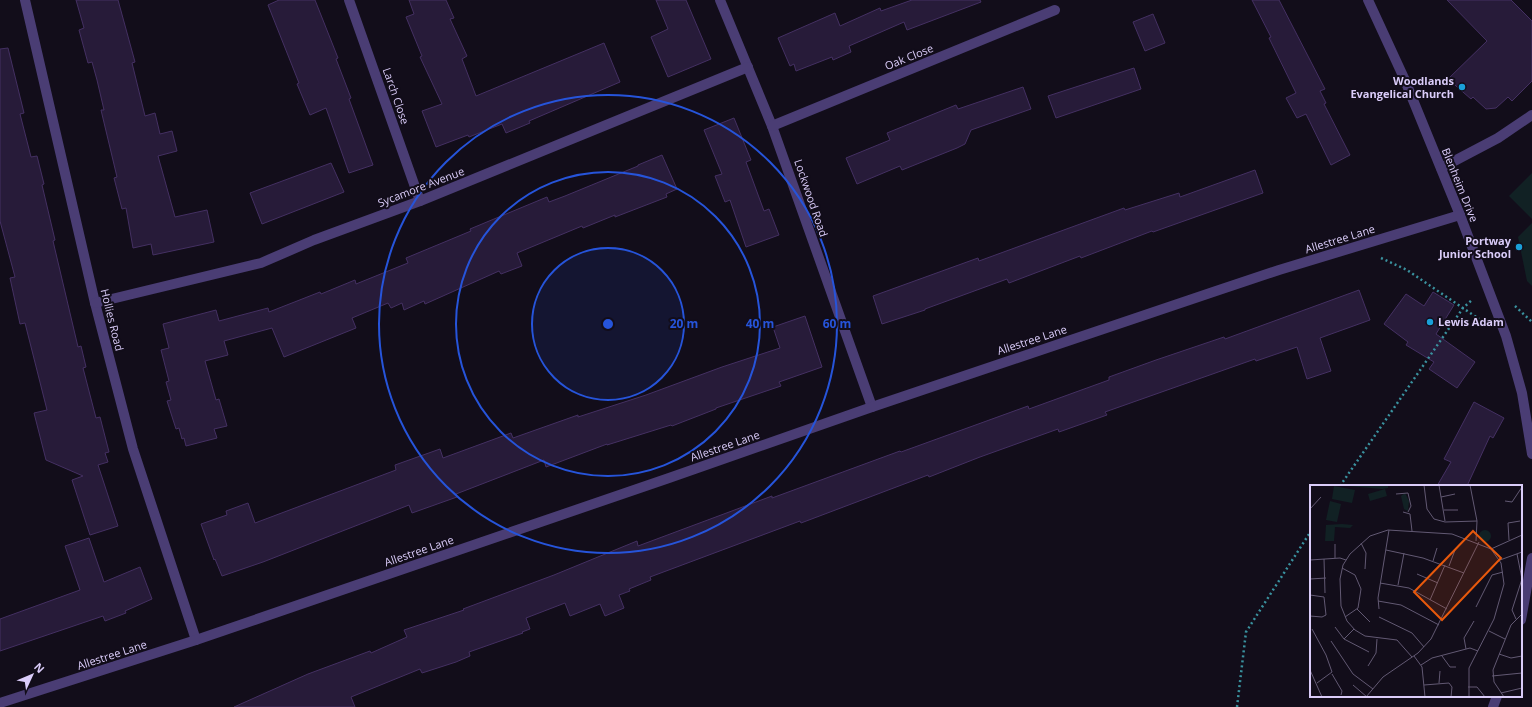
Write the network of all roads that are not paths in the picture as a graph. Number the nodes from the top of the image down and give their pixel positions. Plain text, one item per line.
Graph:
1 (25, 0) edge
2 (350, 0) edge
3 (720, 0) edge
4 (1368, 0) edge
5 (1055, 10) dead end
6 (748, 67) junction
7 (1532, 115) edge
8 (772, 126) junction
9 (1441, 168) junction
10 (420, 201) junction
11 (1460, 215) junction
12 (95, 303) junction
13 (872, 407) junction
14 (1532, 454) edge
15 (1532, 558) edge
16 (1522, 614) edge
17 (196, 640) junction
18 (1497, 697) edge
19 (0, 703) edge
20 (13, 703) edge
21 (1493, 707) edge

1 - 12 street, Hollies Road
2 - 10 street, Larch Close
3 - 6 street, Lockwood Road
4 - 9 street, Blenheim Drive
5 - 8 street, Oak Close
6 - 8 street, Lockwood Road
6 - 10 street, Sycamore Avenue
7 - 9 street
8 - 13 street, Lockwood Road
9 - 11 street, Blenheim Drive
10 - 12 street, Sycamore Avenue
11 - 13 street, Allestree Lane
11 - 14 street, Blenheim Drive
12 - 17 street, Hollies Road
13 - 17 street, Allestree Lane
15 - 16 street
17 - 20 street, Allestree Lane
18 - 21 street
19 - 20 street, Allestree Lane

